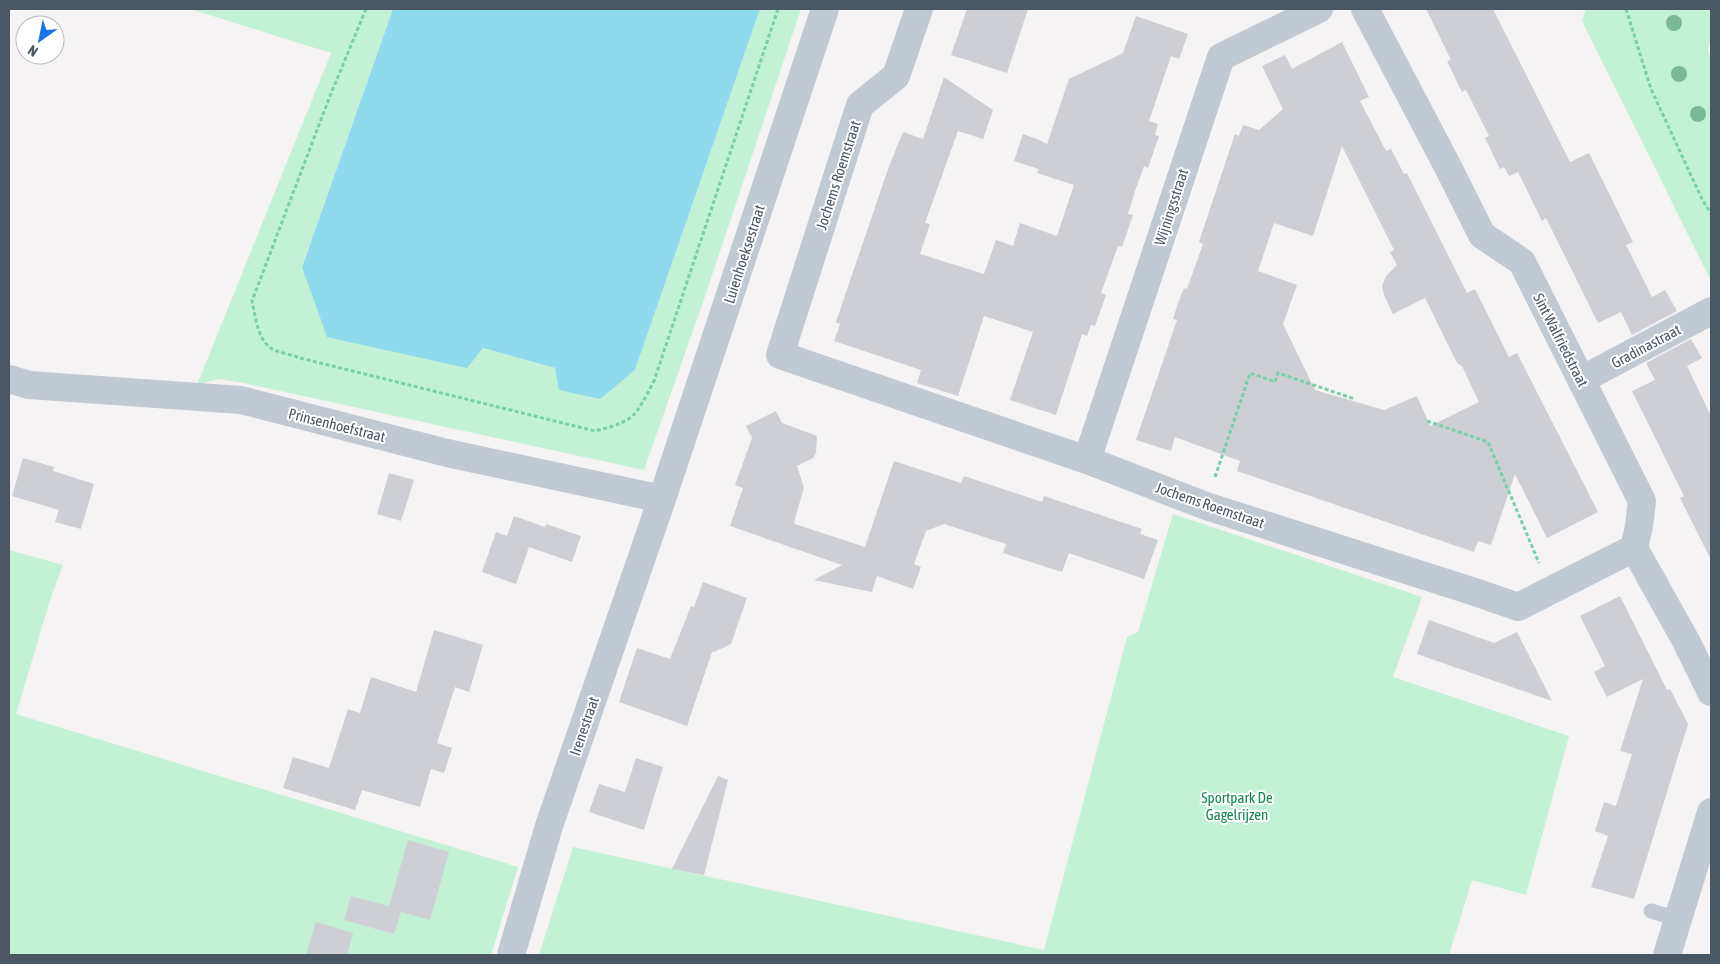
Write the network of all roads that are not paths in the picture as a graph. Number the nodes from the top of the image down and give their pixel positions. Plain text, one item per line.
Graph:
1 (825, 9) edge
2 (919, 9) edge
3 (1319, 9) edge
4 (1365, 9) edge
5 (1711, 312) edge
6 (9, 379) edge
7 (1581, 380) junction
8 (1087, 460) junction
9 (662, 499) junction
10 (1634, 548) junction
11 (1711, 692) edge
12 (1711, 812) edge
13 (1651, 911) dead end
14 (1678, 920) junction
15 (511, 955) edge
16 (1667, 955) edge

1 - 9 street, Luienhoeksestraat
2 - 8 street, Jochems Roemstraat
3 - 8 street, Wijningsstraat
4 - 7 street, Sint Walfriedstraat
5 - 7 street, Gradinastraat
6 - 9 street, Prinsenhoefstraat
7 - 10 street, Sint Walfriedstraat
8 - 10 street, Jochems Roemstraat
9 - 15 street, Irenestraat
10 - 11 street
12 - 14 street
13 - 14 lane
14 - 16 street

